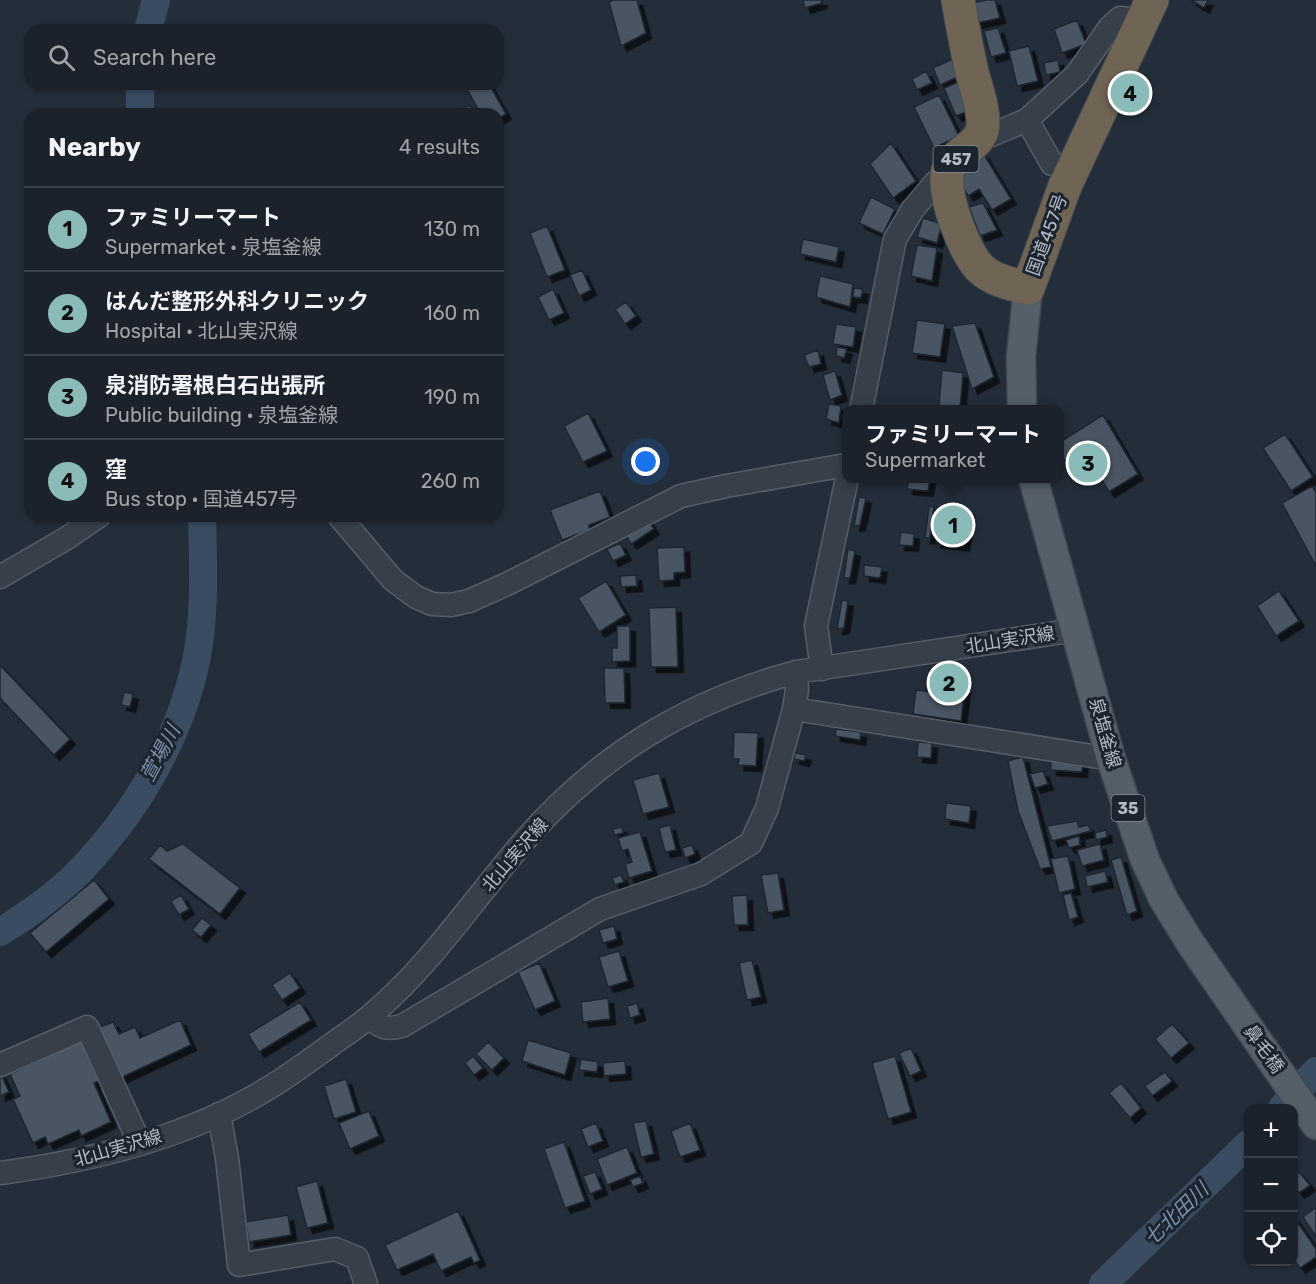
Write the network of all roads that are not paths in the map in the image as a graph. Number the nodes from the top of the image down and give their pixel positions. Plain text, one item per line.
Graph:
1 (958, 0) edge
2 (1147, 10) edge
3 (1027, 120) junction
4 (977, 141) junction
5 (1052, 164) dead end
6 (946, 174) junction
7 (1028, 288) junction
8 (862, 405) edge
9 (1022, 405) edge
10 (842, 466) edge
11 (846, 483) edge
12 (1034, 483) edge
13 (90, 522) edge
14 (344, 522) edge
15 (0, 577) edge
16 (1076, 630) junction
17 (822, 669) junction
18 (796, 672) junction
19 (794, 709) junction
20 (1112, 759) junction
21 (1211, 972) joint
22 (369, 1017) junction
23 (0, 1065) edge
24 (219, 1114) junction
25 (1316, 1125) edge
26 (140, 1144) junction
27 (0, 1173) edge
28 (366, 1284) edge

1 - 4 highway, 457
2 - 3 street
2 - 7 highway, 国道457号
3 - 4 street
3 - 5 street
4 - 6 highway, 457
6 - 7 highway, 国道457号 / 457
6 - 8 street
7 - 9 main road
10 - 14 street
11 - 17 street
12 - 16 main road, 泉塩釜線 / 35
13 - 15 street
16 - 17 street, 北山実沢線
16 - 20 main road, 泉塩釜線 / 35
17 - 18 street, 北山実沢線
18 - 19 street
18 - 22 street, 北山実沢線
19 - 20 street
19 - 22 street
20 - 21 main road, 泉塩釜線 / 35
21 - 25 main road, 鼻毛橋 / 35
22 - 24 street, 北山実沢線
23 - 26 street
24 - 26 street, 北山実沢線
24 - 28 street
26 - 27 street, 北山実沢線

